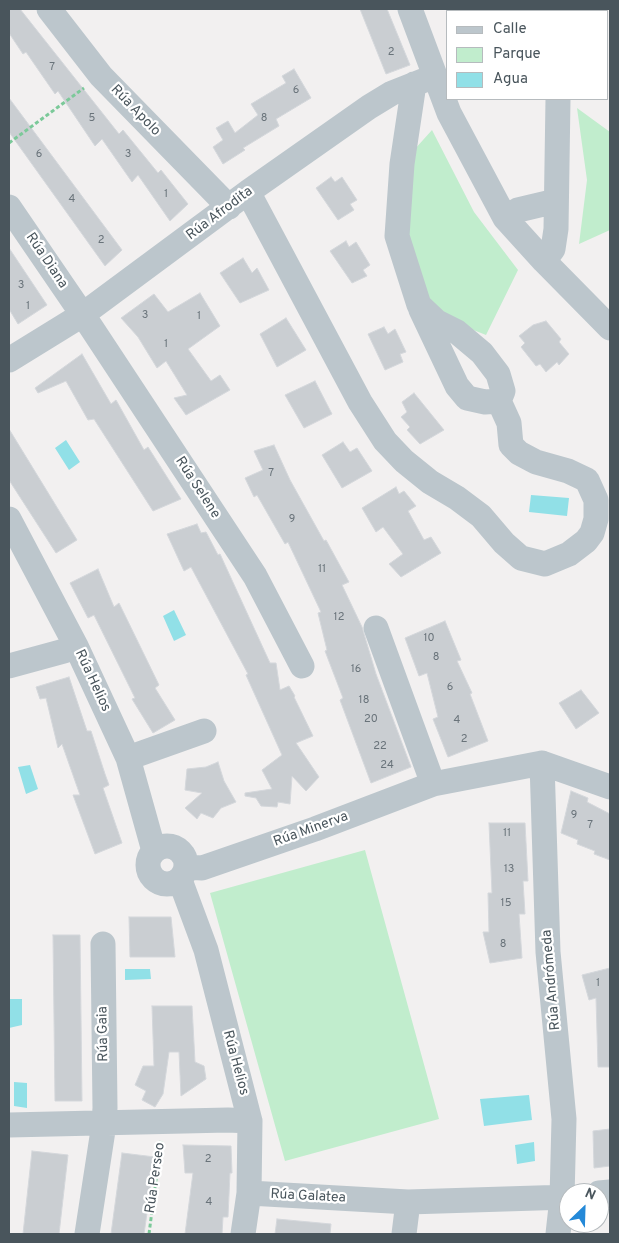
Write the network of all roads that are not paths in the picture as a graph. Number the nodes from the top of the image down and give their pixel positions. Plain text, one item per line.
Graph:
1 (49, 9) edge
2 (410, 9) edge
3 (425, 80) junction
4 (558, 100) edge
5 (248, 192) junction
6 (556, 201) junction
7 (9, 207) edge
8 (229, 207) junction
9 (505, 218) junction
10 (544, 262) junction
11 (419, 305) junction
12 (82, 315) junction
13 (610, 328) edge
14 (9, 360) edge
15 (499, 401) junction
16 (9, 519) edge
17 (376, 628) dead end
18 (76, 646) junction
19 (9, 666) edge
20 (302, 666) dead end
21 (204, 731) dead end
22 (128, 758) junction
23 (542, 762) junction
24 (433, 784) junction
25 (610, 787) edge
26 (183, 874) junction
27 (103, 944) dead end
28 (250, 1121) junction
29 (104, 1124) junction
30 (9, 1125) edge
31 (565, 1183) edge
32 (249, 1194) junction
33 (559, 1197) edge
34 (408, 1202) junction
35 (87, 1234) edge
36 (243, 1234) edge
37 (404, 1234) edge

1 - 8 street, Rúa Apolo
2 - 3 street
3 - 5 street, Rúa Afrodita
3 - 9 street
3 - 11 street
4 - 6 street
5 - 8 street, Rúa Afrodita
5 - 15 street
6 - 9 street
6 - 10 street
7 - 12 street, Rúa Diana
8 - 12 street, Rúa Afrodita
9 - 10 street
10 - 13 street
11 - 15 street
11 - 15 street
12 - 14 street, Rúa Afrodita
12 - 20 street, Rúa Selene
16 - 18 street, Rúa Helios
17 - 24 street
18 - 19 street
18 - 22 street, Rúa Helios
21 - 22 street
22 - 26 street, Rúa Helios
23 - 24 street, Rúa Minerva
23 - 25 street
23 - 31 street, Rúa Andrómeda
24 - 26 street, Rúa Minerva
26 - 28 street, Rúa Helios
27 - 29 street, Rúa Gaia
28 - 29 street, Rúa Perseo
28 - 32 street, Rúa Helios
29 - 30 street, Rúa Perseo
29 - 35 street
32 - 34 street, Rúa Galatea
32 - 36 street
33 - 34 street, Rúa Galatea
34 - 37 street

